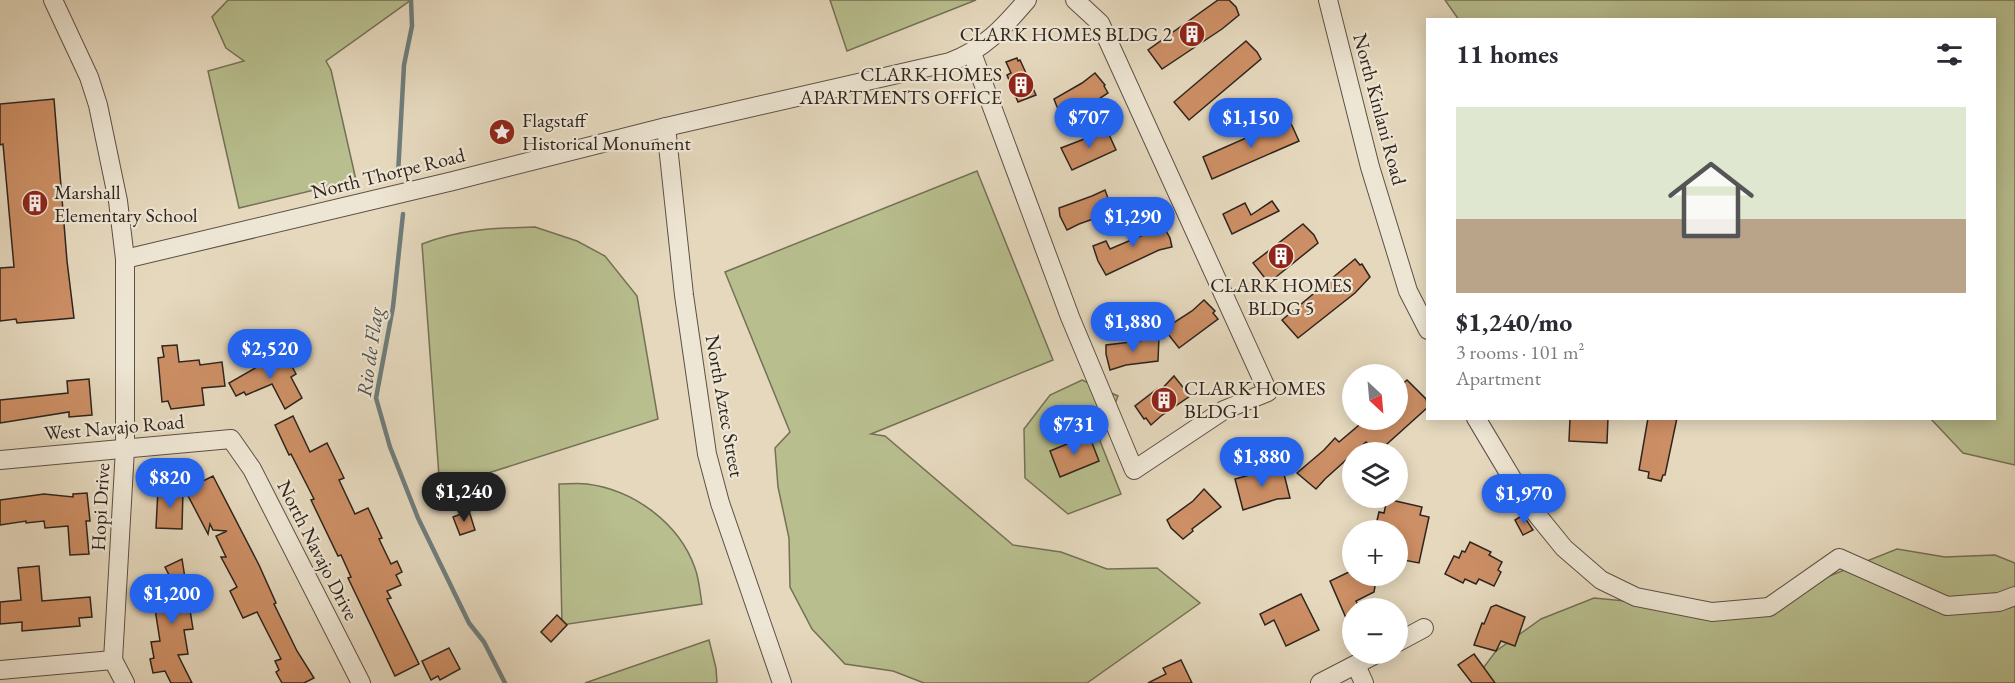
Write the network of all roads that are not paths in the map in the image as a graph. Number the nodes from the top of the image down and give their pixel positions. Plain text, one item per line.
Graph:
1 (53, 0) edge
2 (1027, 0) edge
3 (1075, 0) edge
4 (1328, 0) edge
5 (972, 53) junction
6 (666, 127) junction
7 (125, 259) junction
8 (1426, 326) edge
9 (1477, 420) edge
10 (231, 439) joint
11 (125, 449) junction
12 (0, 460) edge
13 (2015, 596) edge
14 (1424, 628) dead end
15 (1408, 637) edge
16 (113, 660) junction
17 (1359, 664) edge
18 (1356, 666) junction
19 (0, 670) edge
20 (125, 683) edge
21 (361, 683) edge
22 (782, 683) edge
23 (1320, 683) edge
24 (1364, 683) edge

1 - 7 street, Hopi Drive
2 - 5 street, North Thorpe Road
3 - 5 street
4 - 8 street, North Kinlani Road
5 - 6 street, North Thorpe Road
6 - 7 street, North Thorpe Road
6 - 22 street, North Aztec Street
7 - 11 street, Hopi Drive
9 - 13 street
10 - 11 street, West Navajo Road
10 - 21 street, North Navajo Drive
11 - 12 street, West Navajo Road
11 - 16 street, Hopi Drive
14 - 15 street
16 - 19 street
16 - 20 street
17 - 18 street
18 - 23 street
18 - 24 street

